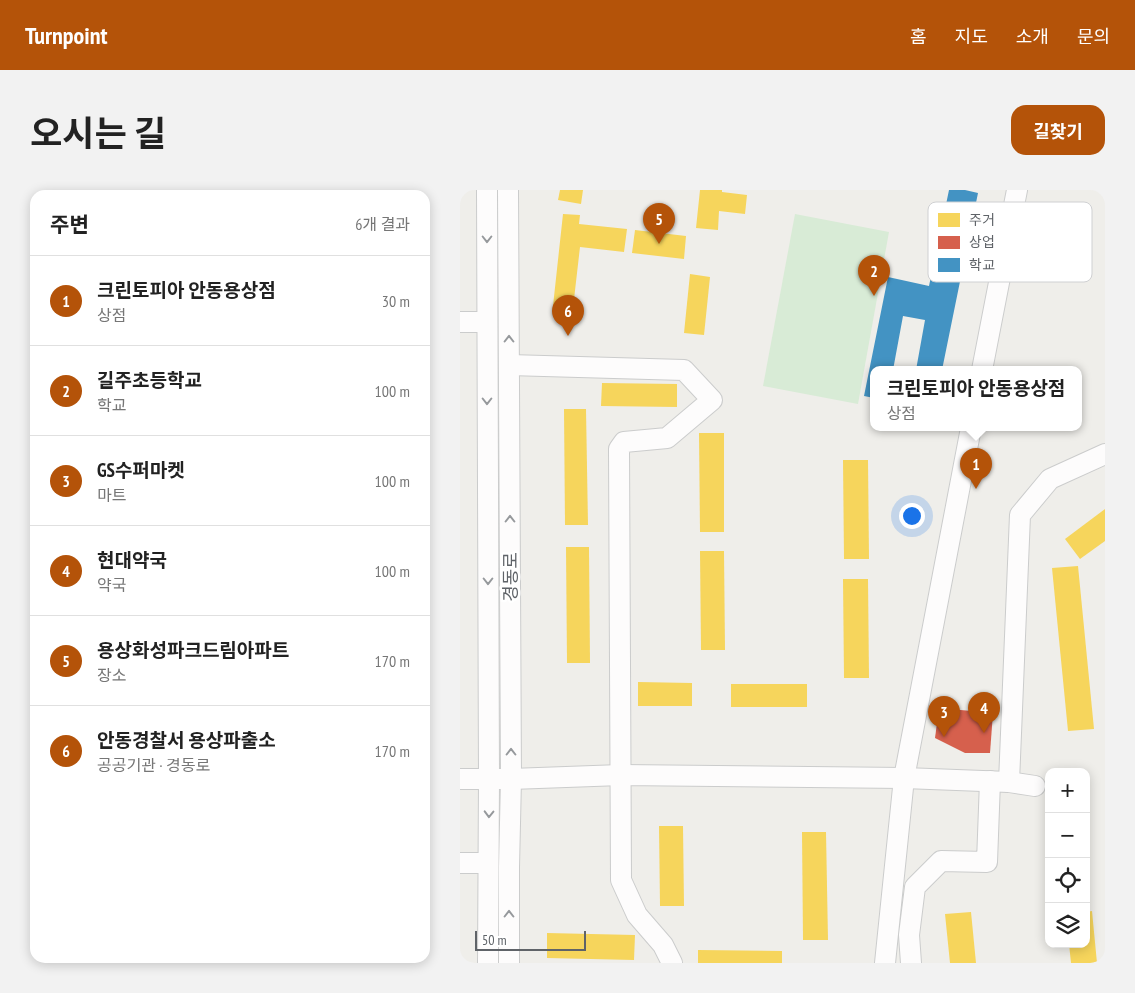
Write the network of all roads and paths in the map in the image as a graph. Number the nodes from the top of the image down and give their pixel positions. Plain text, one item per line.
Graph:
1 (487, 190) edge
2 (508, 190) edge
3 (999, 282) edge
4 (460, 322) edge
5 (487, 322) junction
6 (509, 365) junction
7 (983, 366) edge
8 (970, 431) edge
9 (1105, 454) edge
10 (620, 775) junction
11 (904, 778) junction
12 (460, 779) edge
13 (489, 779) junction
14 (511, 779) junction
15 (1000, 782) junction
16 (1035, 786) dead end
17 (460, 863) edge
18 (488, 863) junction
19 (488, 963) edge
20 (509, 963) edge
21 (672, 963) edge
22 (885, 963) edge
23 (911, 963) edge

1 -> 5 street, 경동로
6 -> 2 street, 경동로
3 - 7 street
4 - 5 street
5 -> 13 street, 경동로
6 - 10 street
14 -> 6 street, 경동로
8 - 11 street
9 - 15 street
10 - 11 street
10 - 14 street
10 - 21 street
11 - 15 street
11 - 22 street
12 - 13 street
13 - 14 street
13 -> 18 street, 경동로
20 -> 14 street, 경동로
15 - 16 street
15 - 23 street
17 - 18 street
18 - 19 street, 경동로

